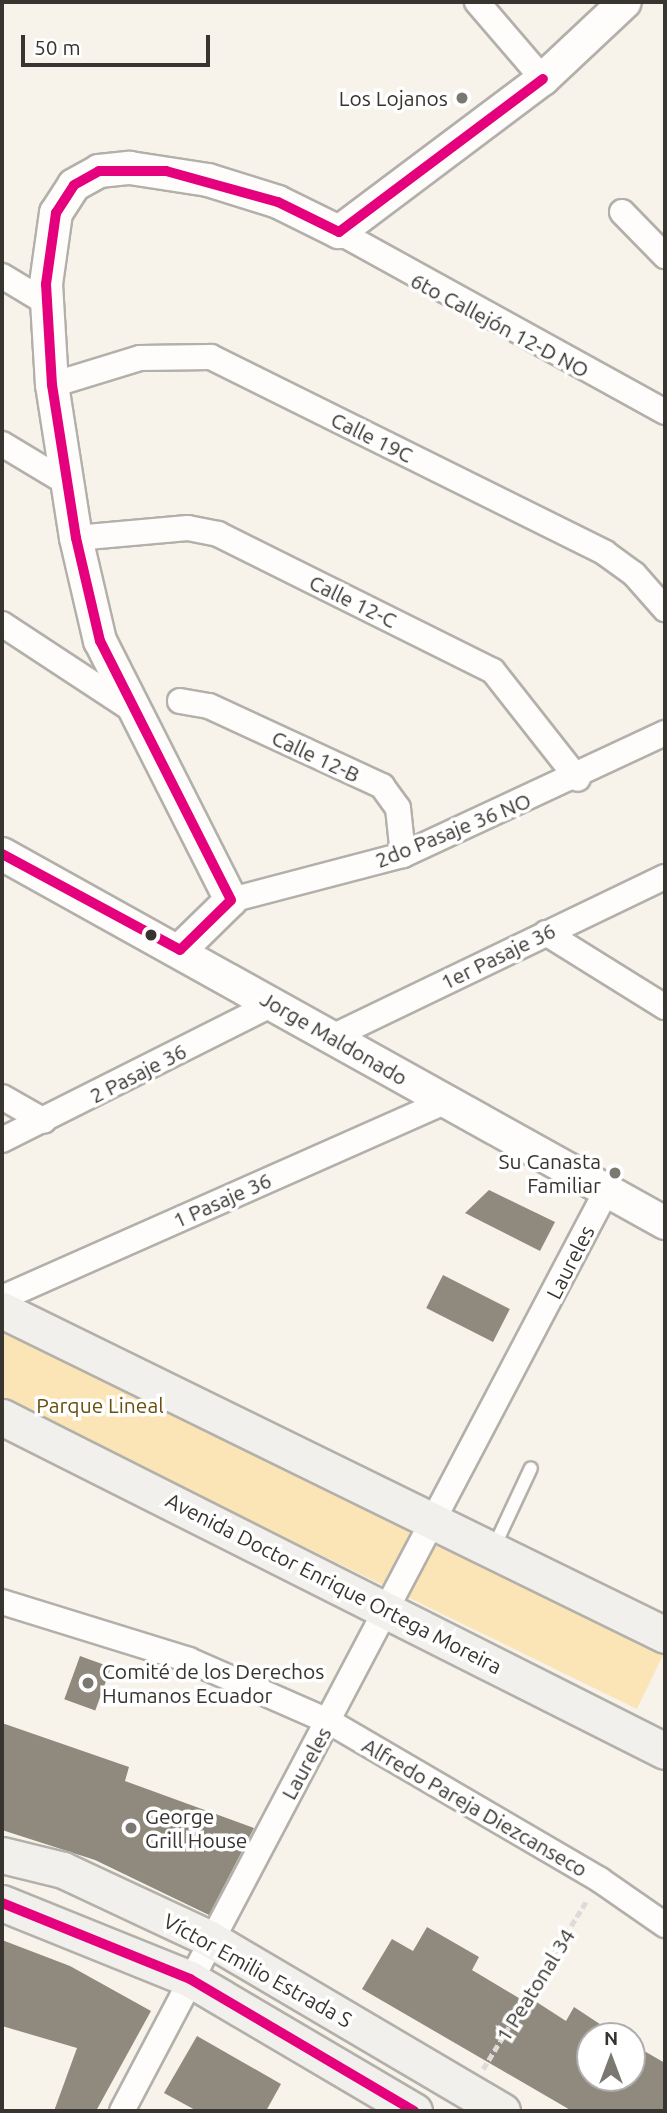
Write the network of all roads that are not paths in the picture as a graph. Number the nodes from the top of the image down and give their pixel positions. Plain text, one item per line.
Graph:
1 (477, 2) edge
2 (625, 2) edge
3 (543, 79) junction
4 (622, 212) dead end
5 (339, 232) junction
6 (665, 256) edge
7 (2, 276) edge
8 (47, 303) junction
9 (52, 385) junction
10 (664, 411) edge
11 (2, 444) edge
12 (67, 483) junction
13 (76, 538) junction
14 (665, 609) edge
15 (2, 624) edge
16 (180, 701) dead end
17 (137, 713) junction
18 (665, 733) edge
19 (578, 779) junction
20 (2, 855) edge
21 (403, 855) junction
22 (665, 877) edge
23 (231, 901) junction
24 (546, 933) junction
25 (180, 950) junction
26 (274, 1003) junction
27 (665, 1007) edge
28 (332, 1037) junction
29 (2, 1097) edge
30 (443, 1103) junction
31 (44, 1121) junction
32 (2, 1140) edge
33 (606, 1192) junction
34 (665, 1223) edge
35 (2, 1298) edge
36 (2, 1310) edge
37 (2, 1416) edge
38 (531, 1468) dead end
39 (437, 1522) junction
40 (493, 1550) junction
41 (2, 1602) edge
42 (390, 1611) junction
43 (665, 1635) edge
44 (328, 1721) junction
45 (665, 1751) edge
46 (2, 1855) edge
47 (2, 1903) edge
48 (665, 1925) edge
49 (210, 1939) junction
50 (190, 1979) junction
51 (464, 2101) edge
52 (122, 2111) edge
53 (414, 2111) edge
54 (502, 2111) edge

1 - 3 street
2 - 3 street
3 - 5 street
4 - 6 street
5 - 8 street
5 - 10 street, 6to Callejón 12-D NO
7 - 8 street
8 - 9 street
9 - 12 street
9 - 14 street, Calle 19C
11 - 12 street
12 - 13 street
13 - 17 street
13 - 19 street, Calle 12-C
15 - 17 street
16 - 21 street, Calle 12-B
17 - 23 street
18 - 19 street, 2do Pasaje 36 NO
19 - 21 street, 2do Pasaje 36 NO
20 - 25 street, Jorge Maldonado
21 - 23 street, 2do Pasaje 36 NO
22 - 24 street, 1er Pasaje 36
23 - 25 street
24 - 27 street
24 - 28 street, 1er Pasaje 36
25 - 26 street, Jorge Maldonado
26 - 28 street, Jorge Maldonado
26 - 31 street, 2 Pasaje 36
28 - 30 street, Jorge Maldonado
29 - 31 street
30 - 33 street, Jorge Maldonado
30 - 35 street, 1 Pasaje 36
31 - 32 street, 2 Pasaje 36
33 - 34 street, Jorge Maldonado
33 - 39 street, Laureles
36 - 39 main road
37 - 42 main road, Avenida Doctor Enrique Ortega Moreira
38 - 40 lane
39 - 40 main road
39 - 42 street, Laureles
40 - 43 main road
41 - 44 street, Alfredo Pareja Diezcanseco
42 - 44 street, Laureles
42 - 45 main road, Avenida Doctor Enrique Ortega Moreira
44 - 48 street, Alfredo Pareja Diezcanseco
44 - 49 street, Laureles
46 - 49 main road, Víctor Emilio Estrada S
47 - 50 main road, Víctor Emilio Estrada S
49 - 50 street, Laureles
49 - 51 main road, Víctor Emilio Estrada S
50 - 52 street, Laureles
50 - 53 main road, Víctor Emilio Estrada S
51 - 54 main road, Víctor Emilio Estrada S

